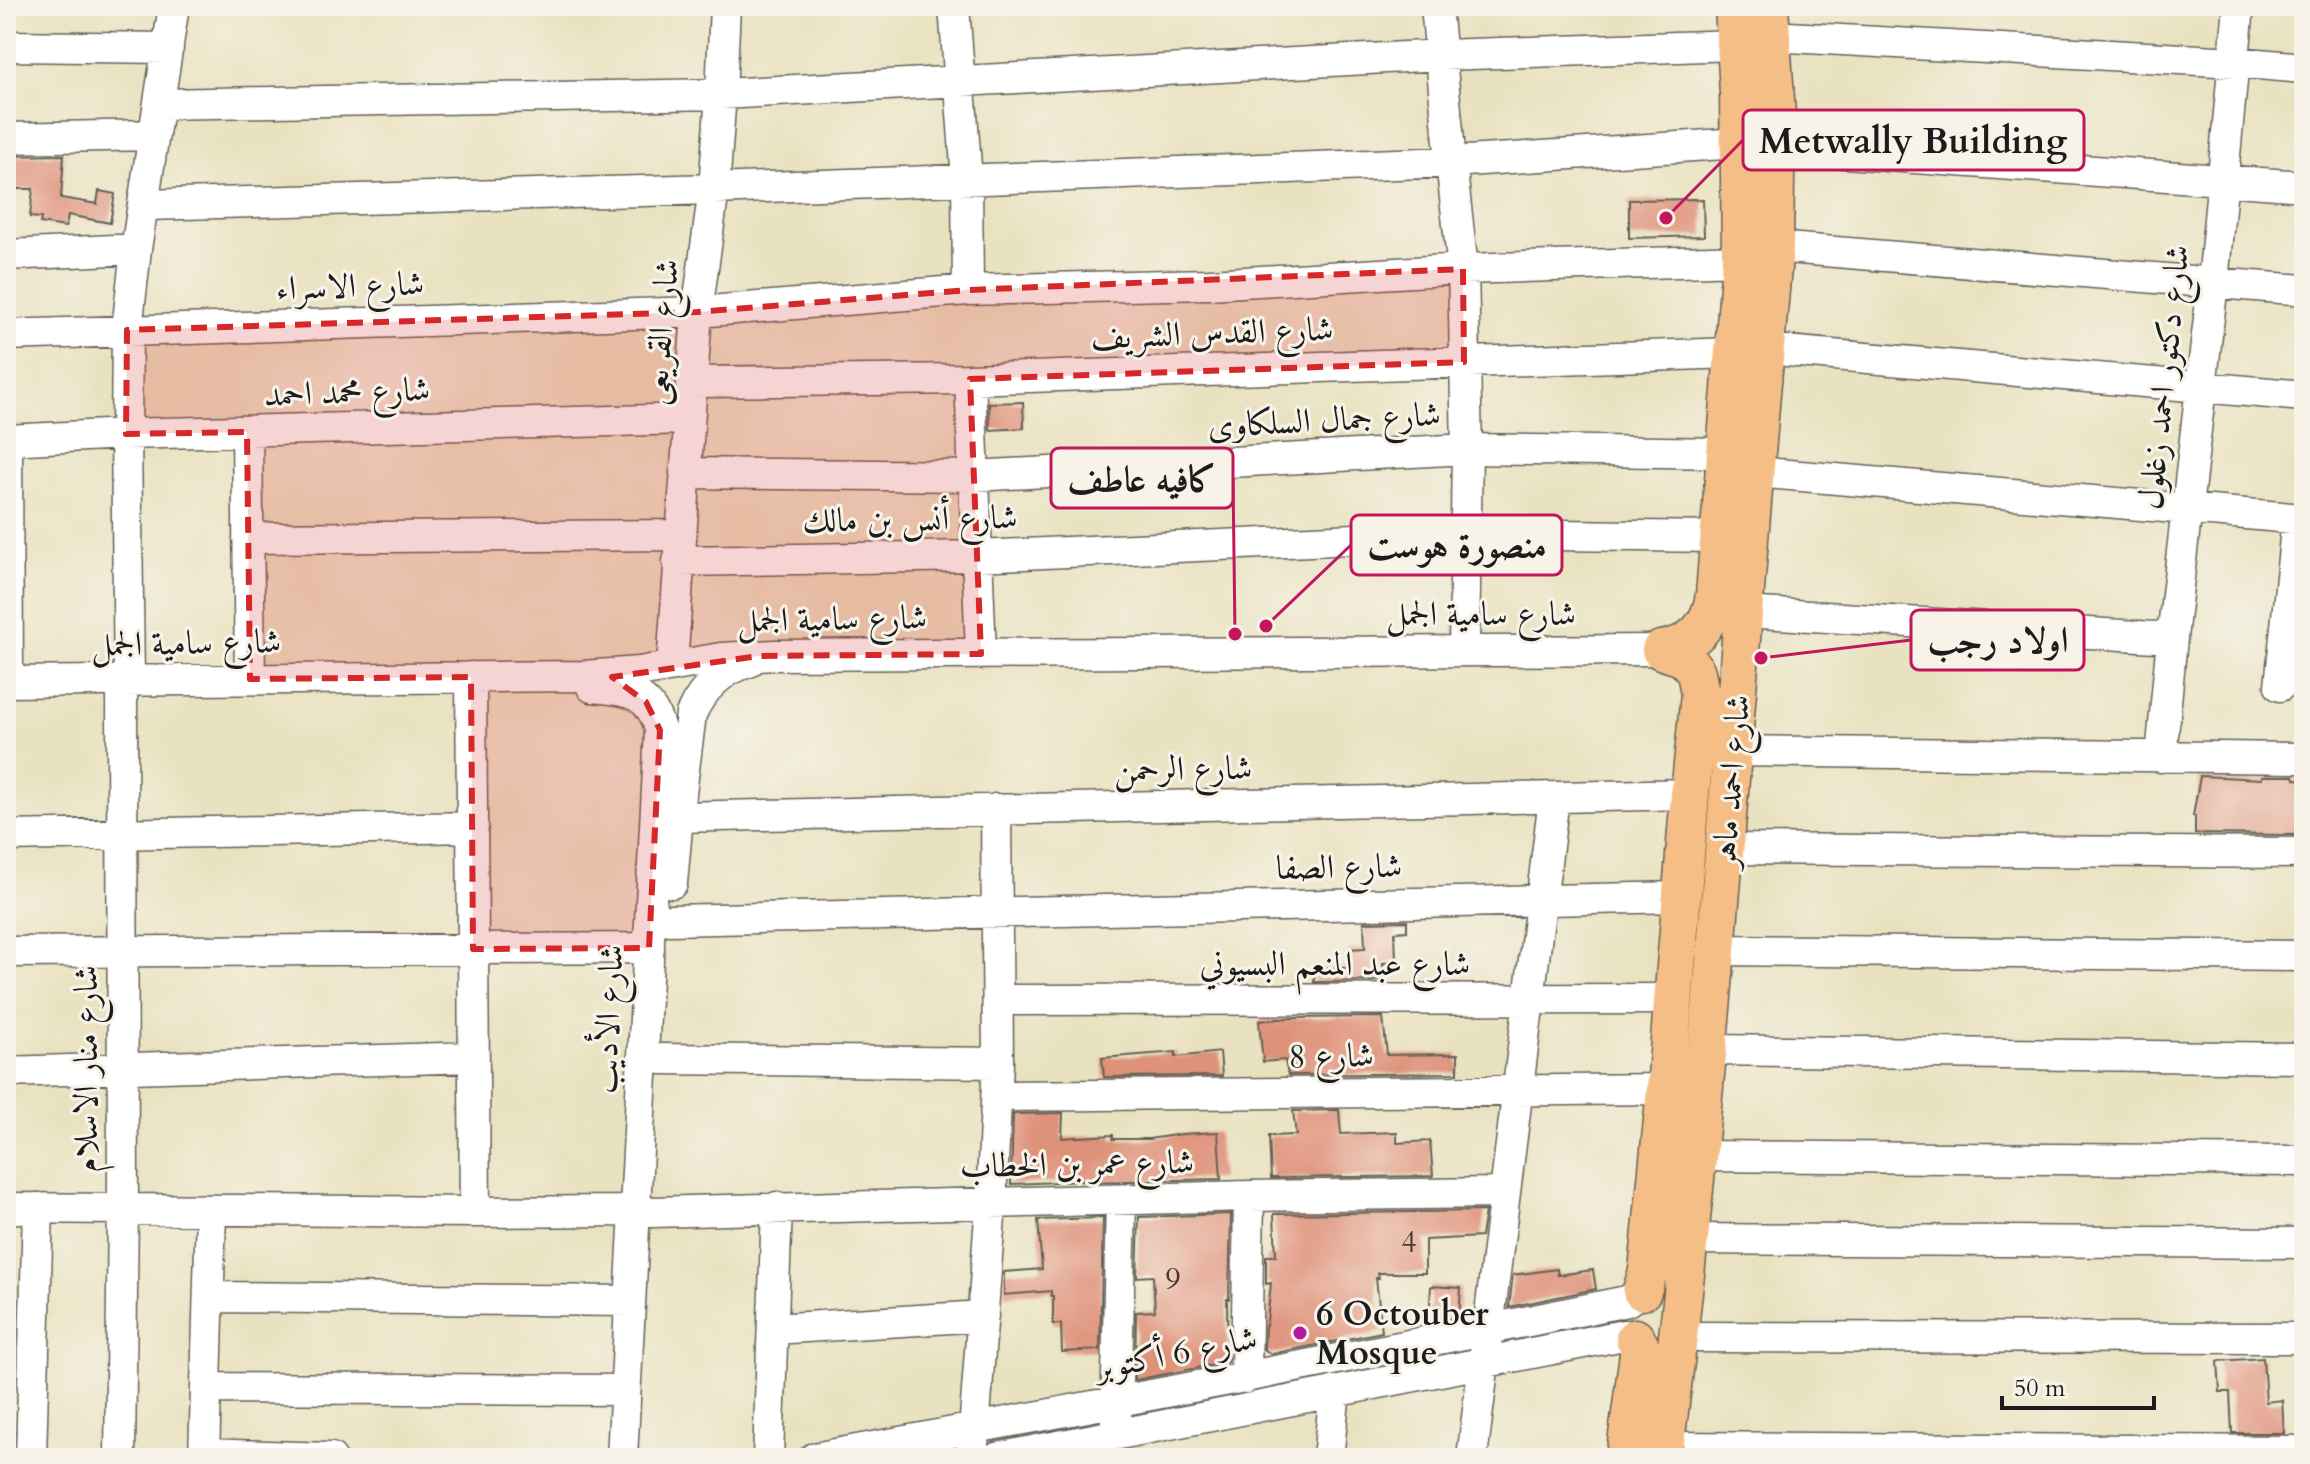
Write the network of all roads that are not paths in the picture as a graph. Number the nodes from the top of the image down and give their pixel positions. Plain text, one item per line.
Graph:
1 (174, 6) edge
2 (725, 6) edge
3 (954, 6) edge
4 (1436, 6) edge
5 (1734, 6) edge
6 (2239, 6) edge
7 (1759, 29) edge
8 (6, 46) edge
9 (168, 48) junction
10 (1442, 55) junction
11 (2235, 62) junction
12 (2304, 68) edge
13 (961, 80) junction
14 (721, 94) junction
15 (159, 104) junction
16 (154, 135) junction
17 (6, 138) edge
18 (1758, 145) junction
19 (1451, 162) junction
20 (2222, 179) junction
21 (967, 180) junction
22 (2304, 186) edge
23 (714, 189) junction
24 (145, 205) junction
25 (136, 249) junction
26 (1758, 254) junction
27 (6, 255) edge
28 (1463, 269) junction
29 (2213, 283) junction
30 (968, 290) junction
31 (2304, 290) edge
32 (697, 312) junction
33 (127, 330) junction
34 (6, 335) edge
35 (1749, 351) junction
36 (1464, 362) junction
37 (970, 379) junction
38 (692, 382) junction
39 (2201, 387) junction
40 (2304, 396) edge
41 (689, 419) junction
42 (247, 432) junction
43 (126, 434) junction
44 (7, 440) edge
45 (1467, 449) junction
46 (1740, 462) junction
47 (685, 473) junction
48 (974, 476) junction
49 (2187, 509) junction
50 (2300, 518) edge
51 (1465, 534) junction
52 (1719, 537) junction
53 (248, 538) junction
54 (7, 541) edge
55 (680, 548) junction
56 (977, 556) junction
57 (1744, 612) junction
58 (2172, 638) junction
59 (1661, 650) junction
60 (1464, 651) junction
61 (981, 654) junction
62 (775, 655) junction
63 (672, 666) junction
64 (537, 676) junction
65 (471, 677) junction
66 (250, 679) junction
67 (125, 681) junction
68 (7, 682) edge
69 (2280, 686) dead end
70 (1719, 696) junction
71 (1733, 751) junction
72 (2161, 757) junction
73 (2304, 758) edge
74 (1690, 794) junction
75 (1554, 798) junction
76 (996, 809) junction
77 (678, 817) junction
78 (473, 827) junction
79 (123, 834) junction
80 (6, 836) edge
81 (1725, 849) junction
82 (2304, 853) edge
83 (1681, 897) junction
84 (1541, 900) junction
85 (998, 911) junction
86 (669, 920) junction
87 (649, 948) junction
88 (473, 949) junction
89 (123, 950) junction
90 (1717, 950) junction
91 (6, 952) edge
92 (2304, 956) edge
93 (1672, 999) junction
94 (999, 1000) junction
95 (1528, 1001) junction
96 (1709, 1050) junction
97 (474, 1057) junction
98 (2304, 1058) edge
99 (661, 1059) junction
100 (998, 1063) junction
101 (122, 1068) junction
102 (6, 1072) edge
103 (1666, 1089) junction
104 (1516, 1091) junction
105 (997, 1096) junction
106 (1698, 1156) junction
107 (2304, 1161) edge
108 (1504, 1193) junction
109 (1249, 1196) junction
110 (1121, 1200) junction
111 (991, 1203) junction
112 (777, 1207) junction
113 (6, 1208) edge
114 (38, 1208) junction
115 (123, 1210) junction
116 (211, 1211) junction
117 (475, 1212) junction
118 (644, 1212) junction
119 (1689, 1239) junction
120 (2304, 1243) edge
121 (1642, 1291) joint
122 (209, 1297) junction
123 (630, 1301) junction
124 (983, 1316) junction
125 (773, 1329) junction
126 (1487, 1330) junction
127 (1679, 1337) junction
128 (1635, 1338) joint
129 (2304, 1338) edge
130 (1483, 1362) junction
131 (1246, 1378) junction
132 (206, 1388) junction
133 (625, 1390) junction
134 (1335, 1391) junction
135 (1117, 1402) junction
136 (1116, 1434) junction
137 (973, 1443) edge
138 (2304, 1451) edge
139 (1663, 1453) edge
140 (204, 1456) edge
141 (31, 1458) edge
142 (120, 1458) edge
143 (331, 1458) edge
144 (622, 1458) edge
145 (638, 1458) edge
146 (768, 1458) edge
147 (814, 1458) edge
148 (997, 1458) edge
149 (1328, 1458) edge
150 (1472, 1458) edge
151 (1625, 1458) edge

1 - 9 street, شارع منار الاسلام
2 - 14 street, شارع القريعى
3 - 13 street
4 - 10 street
5 - 7 main road, شارع احمد ماهر
6 - 11 street, شارع دكتور احمد زغلول
7 - 10 street
7 - 11 street
7 - 18 main road, شارع احمد ماهر
8 - 9 street
9 - 15 street, شارع منار الاسلام
10 - 13 street
10 - 19 street
11 - 12 street
11 - 20 street, شارع دكتور احمد زغلول
13 - 14 street
13 - 21 street
14 - 15 street
14 - 23 street, شارع القريعى
15 - 16 street, شارع منار الاسلام
16 - 17 street
16 - 24 street, شارع منار الاسلام
18 - 19 street
18 - 20 street
18 - 26 main road, شارع احمد ماهر
19 - 21 street
19 - 28 street
20 - 22 street
20 - 29 street, شارع دكتور احمد زغلول
21 - 23 street
21 - 30 street
23 - 24 street
23 - 32 street, شارع القريعى
24 - 25 street, شارع منار الاسلام
25 - 27 street
25 - 33 street, شارع منار الاسلام
26 - 28 street, شارع الاسراء
26 - 29 street, شارع الاسراء
26 - 35 main road, شارع احمد ماهر
28 - 30 street, شارع الاسراء
28 - 36 street
29 - 31 street, شارع الاسراء
29 - 39 street, شارع دكتور احمد زغلول
30 - 32 street, شارع الاسراء
32 - 33 street, شارع الاسراء
32 - 38 street, شارع القريعى
33 - 34 street, شارع الاسراء
33 - 43 street, شارع منار الاسلام
35 - 36 street, شارع القدس الشريف
35 - 39 street, شارع القدس الشريف
35 - 46 main road, شارع احمد ماهر
36 - 37 street, شارع القدس الشريف
36 - 45 street
37 - 38 street, شارع القدس الشريف
37 - 48 street
38 - 41 street, شارع القريعى
39 - 40 street, شارع القدس الشريف
39 - 49 street, شارع دكتور احمد زغلول
41 - 42 street, شارع محمد احمد
41 - 47 street, شارع القريعى
42 - 43 street, شارع محمد احمد
42 - 53 street
43 - 44 street, شارع محمد احمد
43 - 67 street, شارع منار الاسلام
44 - 54 street
45 - 46 street, شارع جمال السلكاوى
45 - 48 street, شارع جمال السلكاوى
45 - 51 street
46 - 49 street, شارع جمال السلكاوى
46 - 52 main road, شارع احمد ماهر
46 - 57 main road, شارع احمد ماهر
47 - 48 street, شارع جمال السلكاوى
47 - 55 street, شارع القريعى
48 - 56 street
49 - 50 street, شارع جمال السلكاوى
49 - 58 street, شارع دكتور احمد زغلول
50 - 69 street
51 - 52 street, شارع أنس بن مالك
51 - 56 street, شارع أنس بن مالك
51 - 60 street
52 - 59 main road, شارع احمد ماهر
53 - 55 street, شارع أنس بن مالك
53 - 66 street
54 - 68 street
55 - 56 street, شارع أنس بن مالك
55 - 63 street, شارع القريعى
56 - 61 street
57 - 58 street
57 - 70 main road, شارع احمد ماهر
58 - 72 street, شارع دكتور احمد زغلول
59 - 60 street, شارع سامية الجمل
59 - 70 main road, شارع احمد ماهر
60 - 61 street, شارع سامية الجمل
61 - 62 street, شارع سامية الجمل
62 - 63 street, شارع سامية الجمل
62 - 77 street, شارع الأديب
63 - 64 street, شارع سامية الجمل
64 - 65 street, شارع سامية الجمل
64 - 87 street, شارع الأديب
65 - 66 street, شارع سامية الجمل
65 - 78 street
66 - 67 street, شارع سامية الجمل
67 - 68 street, شارع سامية الجمل
67 - 79 street, شارع منار الاسلام
70 - 71 main road, شارع احمد ماهر
70 - 74 main road, شارع احمد ماهر
71 - 72 street
71 - 81 main road, شارع احمد ماهر
72 - 73 street
74 - 75 street, شارع الرحمن
74 - 83 main road, شارع احمد ماهر
75 - 76 street, شارع الرحمن
75 - 84 street
76 - 77 street, شارع الرحمن
76 - 85 street
77 - 86 street, شارع الأديب
78 - 79 street
78 - 88 street
79 - 80 street
79 - 89 street, شارع منار الاسلام
81 - 82 street
81 - 90 main road, شارع احمد ماهر
83 - 84 street, شارع الصفا
83 - 93 main road, شارع احمد ماهر
84 - 85 street, شارع الصفا
84 - 95 street
85 - 86 street, شارع الصفا
85 - 94 street
86 - 99 street, شارع الأديب
87 - 88 street
87 - 118 street, شارع الأديب
88 - 89 street
88 - 97 street
89 - 91 street
89 - 101 street, شارع منار الاسلام
90 - 92 street
90 - 96 main road, شارع احمد ماهر
93 - 95 street, شارع عبد المنعم البسيوني
93 - 103 main road, شارع احمد ماهر
94 - 95 street, شارع عبد المنعم البسيوني
94 - 100 street
95 - 104 street
96 - 98 street
96 - 106 main road, شارع احمد ماهر
97 - 101 street
97 - 117 street
99 - 100 street
99 - 118 street, شارع الأديب
100 - 105 street
101 - 102 street
101 - 115 street, شارع منار الاسلام
103 - 104 street, شارع 8
103 - 121 main road, شارع احمد ماهر
104 - 105 street, شارع 8
104 - 108 street
105 - 111 street
106 - 107 street
106 - 119 main road, شارع احمد ماهر
108 - 109 street, شارع عمر بن الخطاب
108 - 126 street
109 - 110 street, شارع عمر بن الخطاب
109 - 131 street
110 - 111 street, شارع عمر بن الخطاب
110 - 135 street
111 - 112 street, شارع عمر بن الخطاب
111 - 124 street
112 - 118 street, شارع عمر بن الخطاب
112 - 125 street
113 - 114 street, شارع عمر بن الخطاب
114 - 115 street, شارع عمر بن الخطاب
114 - 141 street
115 - 116 street, شارع عمر بن الخطاب
115 - 142 street, شارع منار الاسلام
116 - 117 street, شارع عمر بن الخطاب
116 - 122 street
117 - 118 street, شارع عمر بن الخطاب
118 - 123 street, شارع الأديب
118 - 145 street, شارع الأديب
119 - 120 street
119 - 127 main road, شارع احمد ماهر
121 - 126 street, شارع 6 أكتوبر
122 - 123 street
122 - 132 street
123 - 133 street, شارع الأديب
124 - 125 street
124 - 137 street
125 - 146 street
126 - 130 street
126 - 131 street, شارع 6 أكتوبر
127 - 129 street
127 - 139 main road, شارع احمد ماهر
128 - 130 street, شارع 6 أكتوبر
128 - 151 main road
130 - 134 street, شارع 6 أكتوبر
130 - 150 street
131 - 135 street, شارع 6 أكتوبر
132 - 133 street
132 - 140 street
133 - 144 street, شارع الأديب
134 - 136 street, شارع 6 أكتوبر
134 - 149 street
135 - 136 street
135 - 137 street, شارع 6 أكتوبر
136 - 148 street, شارع 6 أكتوبر
137 - 147 street, شارع 6 أكتوبر
138 - 139 street
140 - 143 street

